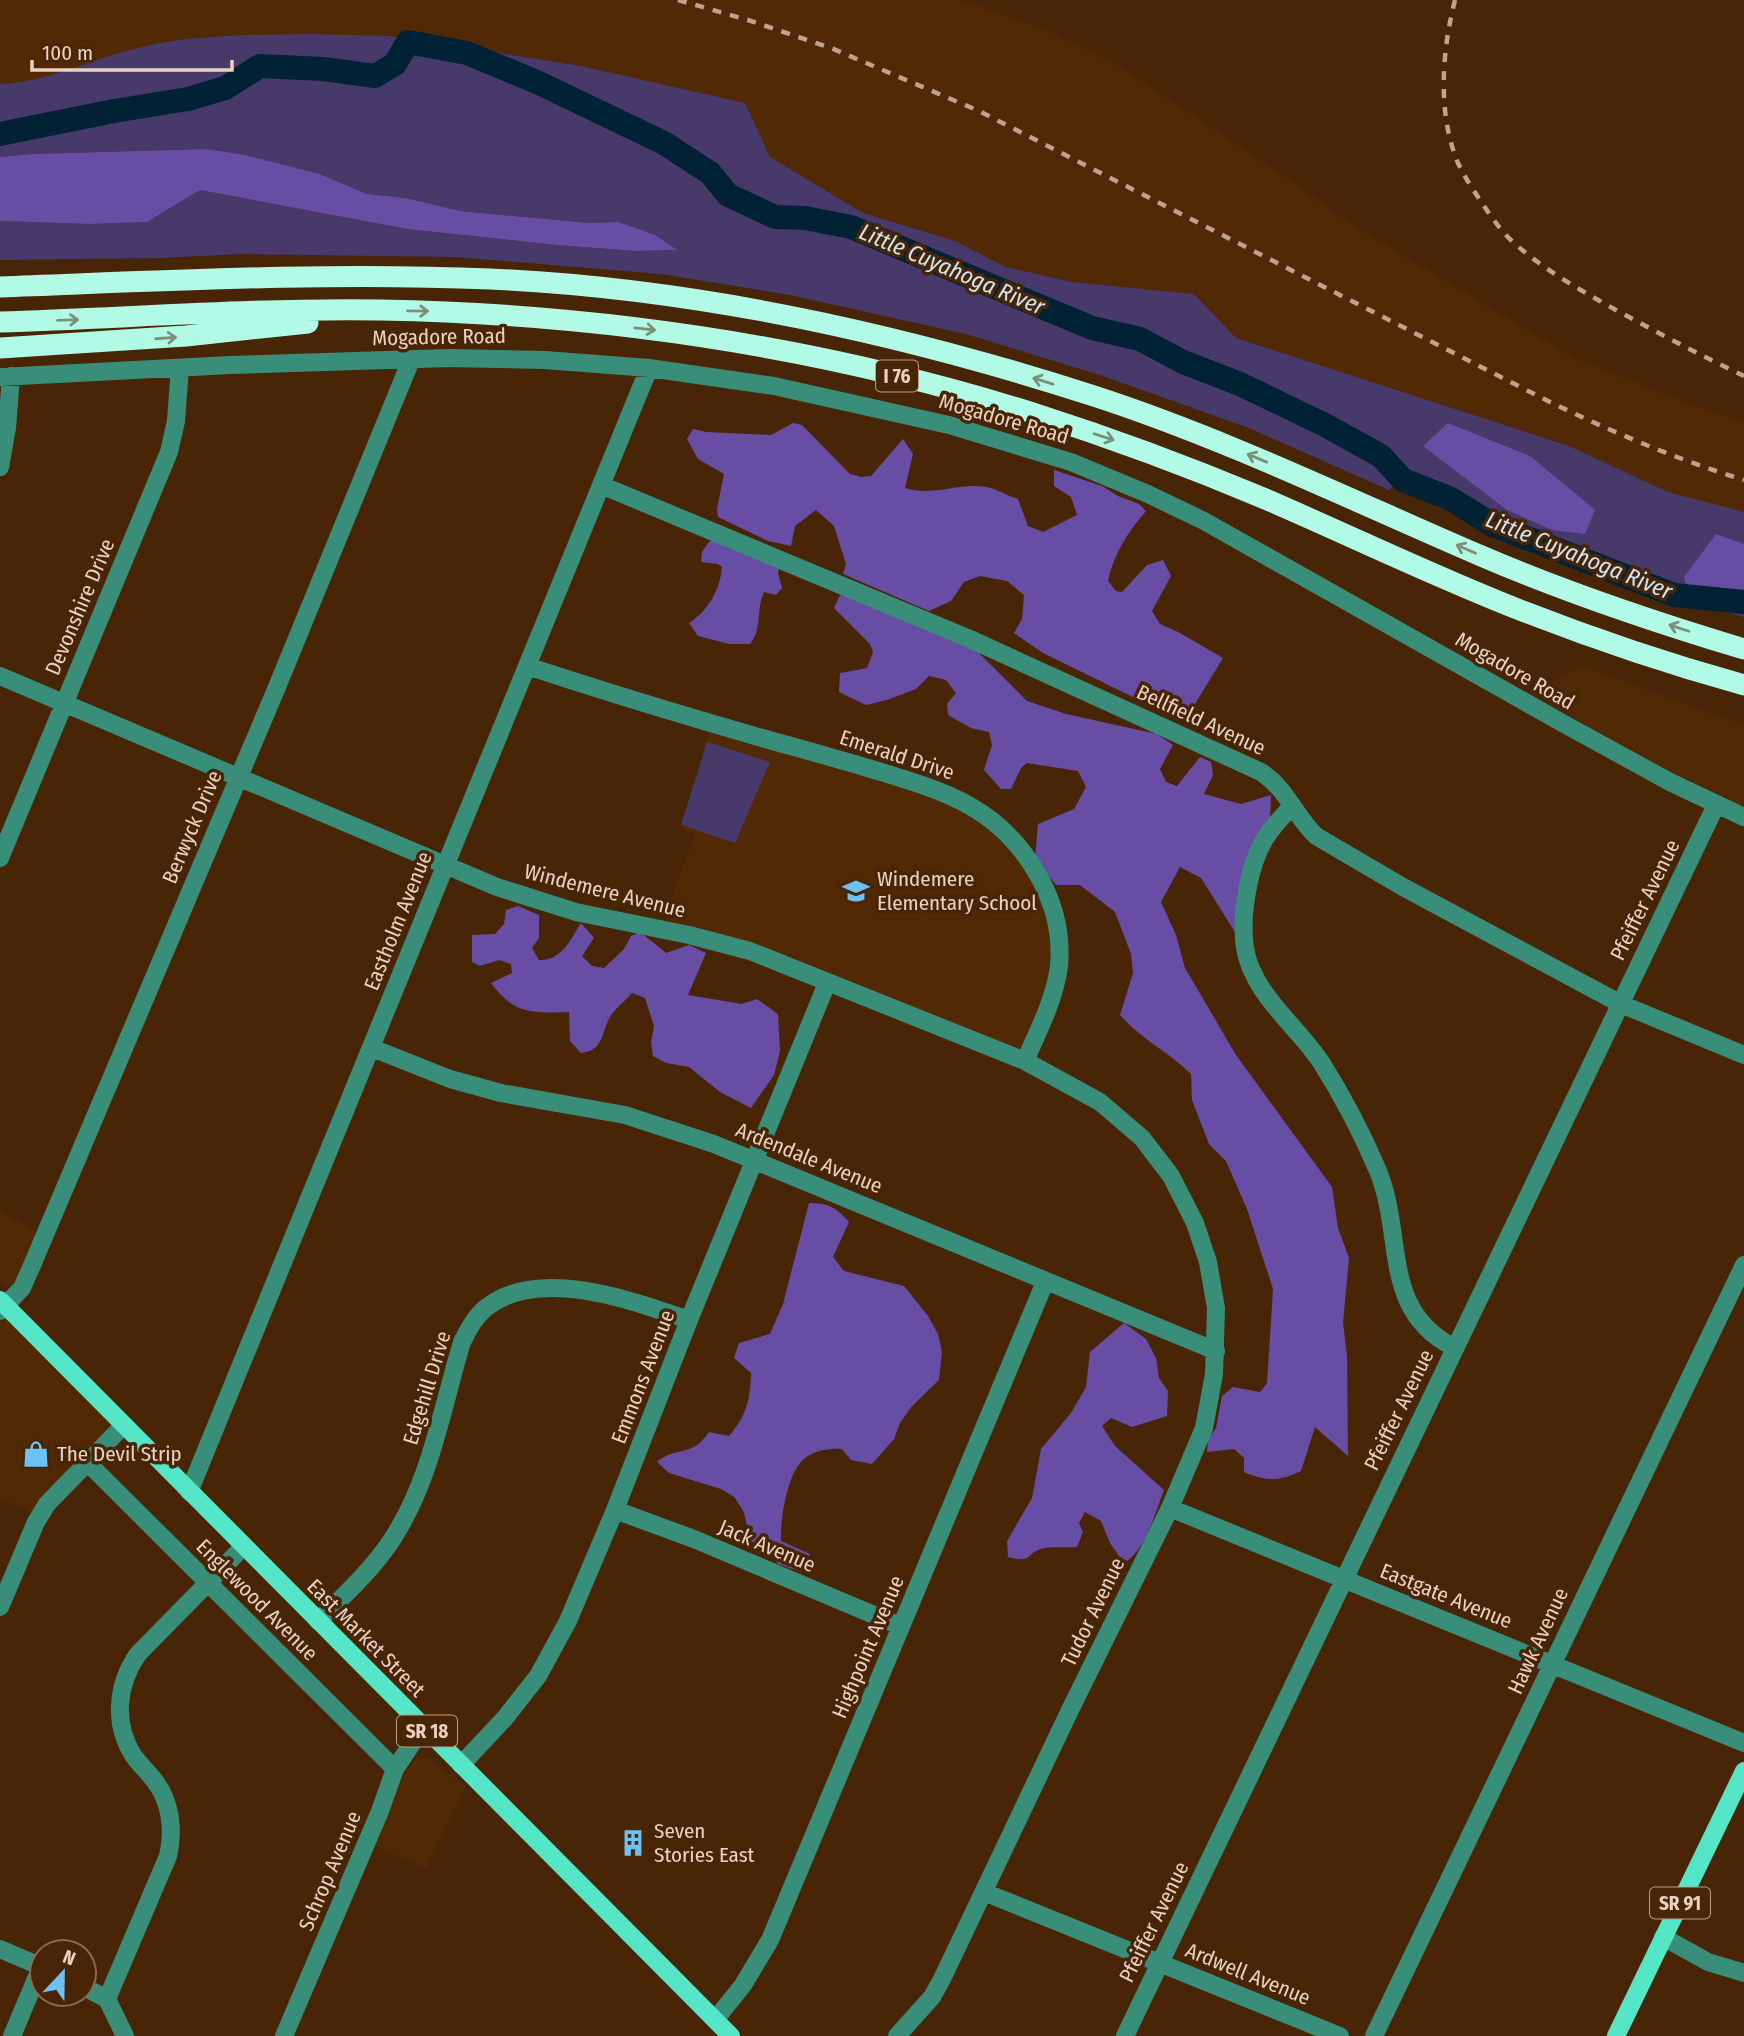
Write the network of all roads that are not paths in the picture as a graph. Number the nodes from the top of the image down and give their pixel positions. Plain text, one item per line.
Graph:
1 (0, 279) edge
2 (101, 284) junction
3 (0, 287) edge
4 (375, 310) junction
5 (0, 322) edge
6 (0, 348) edge
7 (411, 360) junction
8 (180, 368) junction
9 (649, 368) junction
10 (5, 376) edge
11 (0, 467) edge
12 (601, 485) junction
13 (1744, 649) edge
14 (527, 666) junction
15 (0, 676) edge
16 (1744, 685) edge
17 (64, 703) junction
18 (238, 778) junction
19 (1716, 805) junction
20 (1292, 806) junction
21 (1744, 817) edge
22 (0, 858) edge
23 (445, 865) junction
24 (827, 983) junction
25 (1621, 1004) junction
26 (372, 1048) junction
27 (1744, 1055) edge
28 (1025, 1061) junction
29 (755, 1160) junction
30 (1175, 1182) joint
31 (1744, 1265) edge
32 (1045, 1282) junction
33 (2, 1306) edge
34 (689, 1320) junction
35 (1455, 1348) junction
36 (1216, 1351) junction
37 (124, 1425) junction
38 (88, 1463) junction
39 (189, 1492) junction
40 (1170, 1508) junction
41 (615, 1510) junction
42 (244, 1546) junction
43 (1343, 1578) junction
44 (208, 1582) junction
45 (0, 1607) edge
46 (318, 1620) junction
47 (900, 1626) junction
48 (1553, 1665) junction
49 (423, 1727) junction
50 (1744, 1743) edge
51 (461, 1765) junction
52 (395, 1769) junction
53 (1744, 1771) edge
54 (984, 1892) junction
55 (1663, 1937) junction
56 (0, 1948) edge
57 (28, 1961) edge
58 (1160, 1963) junction
59 (1744, 1973) edge
60 (98, 1994) edge
61 (28, 1999) edge
62 (107, 1999) junction
63 (715, 2020) junction
64 (12, 2036) edge
65 (125, 2036) edge
66 (284, 2036) edge
67 (731, 2036) edge
68 (897, 2036) edge
69 (1125, 2036) edge
70 (1340, 2036) edge
71 (1374, 2036) edge
72 (1616, 2036) edge

1 - 2 highway
2 - 3 highway, I 76
13 -> 2 highway, I 76
5 -> 4 highway, I 76
6 -> 4 highway
4 -> 16 highway, I 76
7 - 8 street, Mogadore Road
7 - 9 street, Mogadore Road
7 - 18 street, Berwyck Drive
8 - 10 street, Mogadore Road
8 - 17 street, Devonshire Drive
9 - 12 street, Eastholm Avenue
9 - 19 street, Mogadore Road
10 - 11 street
12 - 14 street, Eastholm Avenue
12 - 20 street, Bellfield Avenue
14 - 23 street, Eastholm Avenue
14 - 28 street, Emerald Drive
15 - 17 street, Windemere Avenue
17 - 18 street, Windemere Avenue
17 - 22 street, Devonshire Drive
18 - 23 street, Windemere Avenue
18 - 33 street, Berwyck Drive
19 - 21 street, Mogadore Road
19 - 25 street, Pfeiffer Avenue
20 - 25 street, Bellfield Avenue
20 - 35 street
23 - 24 street, Windemere Avenue
23 - 26 street, Eastholm Avenue
24 - 28 street, Windemere Avenue
24 - 29 street, Emmons Avenue
25 - 27 street, Bellfield Avenue
25 - 35 street, Pfeiffer Avenue
26 - 29 street, Ardendale Avenue
26 - 39 street, Eastholm Avenue
28 - 30 street, Windemere Avenue
29 - 32 street, Ardendale Avenue
29 - 34 street, Emmons Avenue
30 - 36 street, Tudor Avenue
31 - 48 street, Hawk Avenue
32 - 36 street, Ardendale Avenue
32 - 47 street, Highpoint Avenue
33 - 37 main road, East Market Street / SR 18
34 - 41 street, Emmons Avenue
34 - 46 street, Edgehill Drive
35 - 43 street, Pfeiffer Avenue
36 - 40 street, Tudor Avenue
37 - 38 street
37 - 39 main road, East Market Street / SR 18
38 - 44 street, Englewood Avenue
38 - 45 street
39 - 42 main road, East Market Street / SR 18
40 - 43 street, Eastgate Avenue
40 - 54 street, Tudor Avenue
41 - 47 street, Jack Avenue
41 - 51 street, Emmons Avenue
42 - 44 street
42 - 46 main road, East Market Street / SR 18
43 - 48 street, Eastgate Avenue
43 - 58 street, Pfeiffer Avenue
44 - 52 street, Englewood Avenue
44 - 62 street
46 - 49 main road, East Market Street / SR 18
47 - 63 street, Highpoint Avenue
48 - 50 street, Eastgate Avenue
48 - 71 street, Hawk Avenue
49 - 51 main road, East Market Street / SR 18
49 - 52 street, Schrop Avenue
51 - 63 main road, East Market Street / SR 18
52 - 66 street, Schrop Avenue
53 - 55 main road, SR 91
54 - 58 street, Ardwell Avenue
54 - 68 street, Tudor Avenue
55 - 59 street
55 - 72 main road, SR 91
56 - 57 street
58 - 69 street, Pfeiffer Avenue
58 - 70 street, Ardwell Avenue
60 - 62 street
61 - 64 street
62 - 65 street
63 - 67 main road, East Market Street / SR 18

